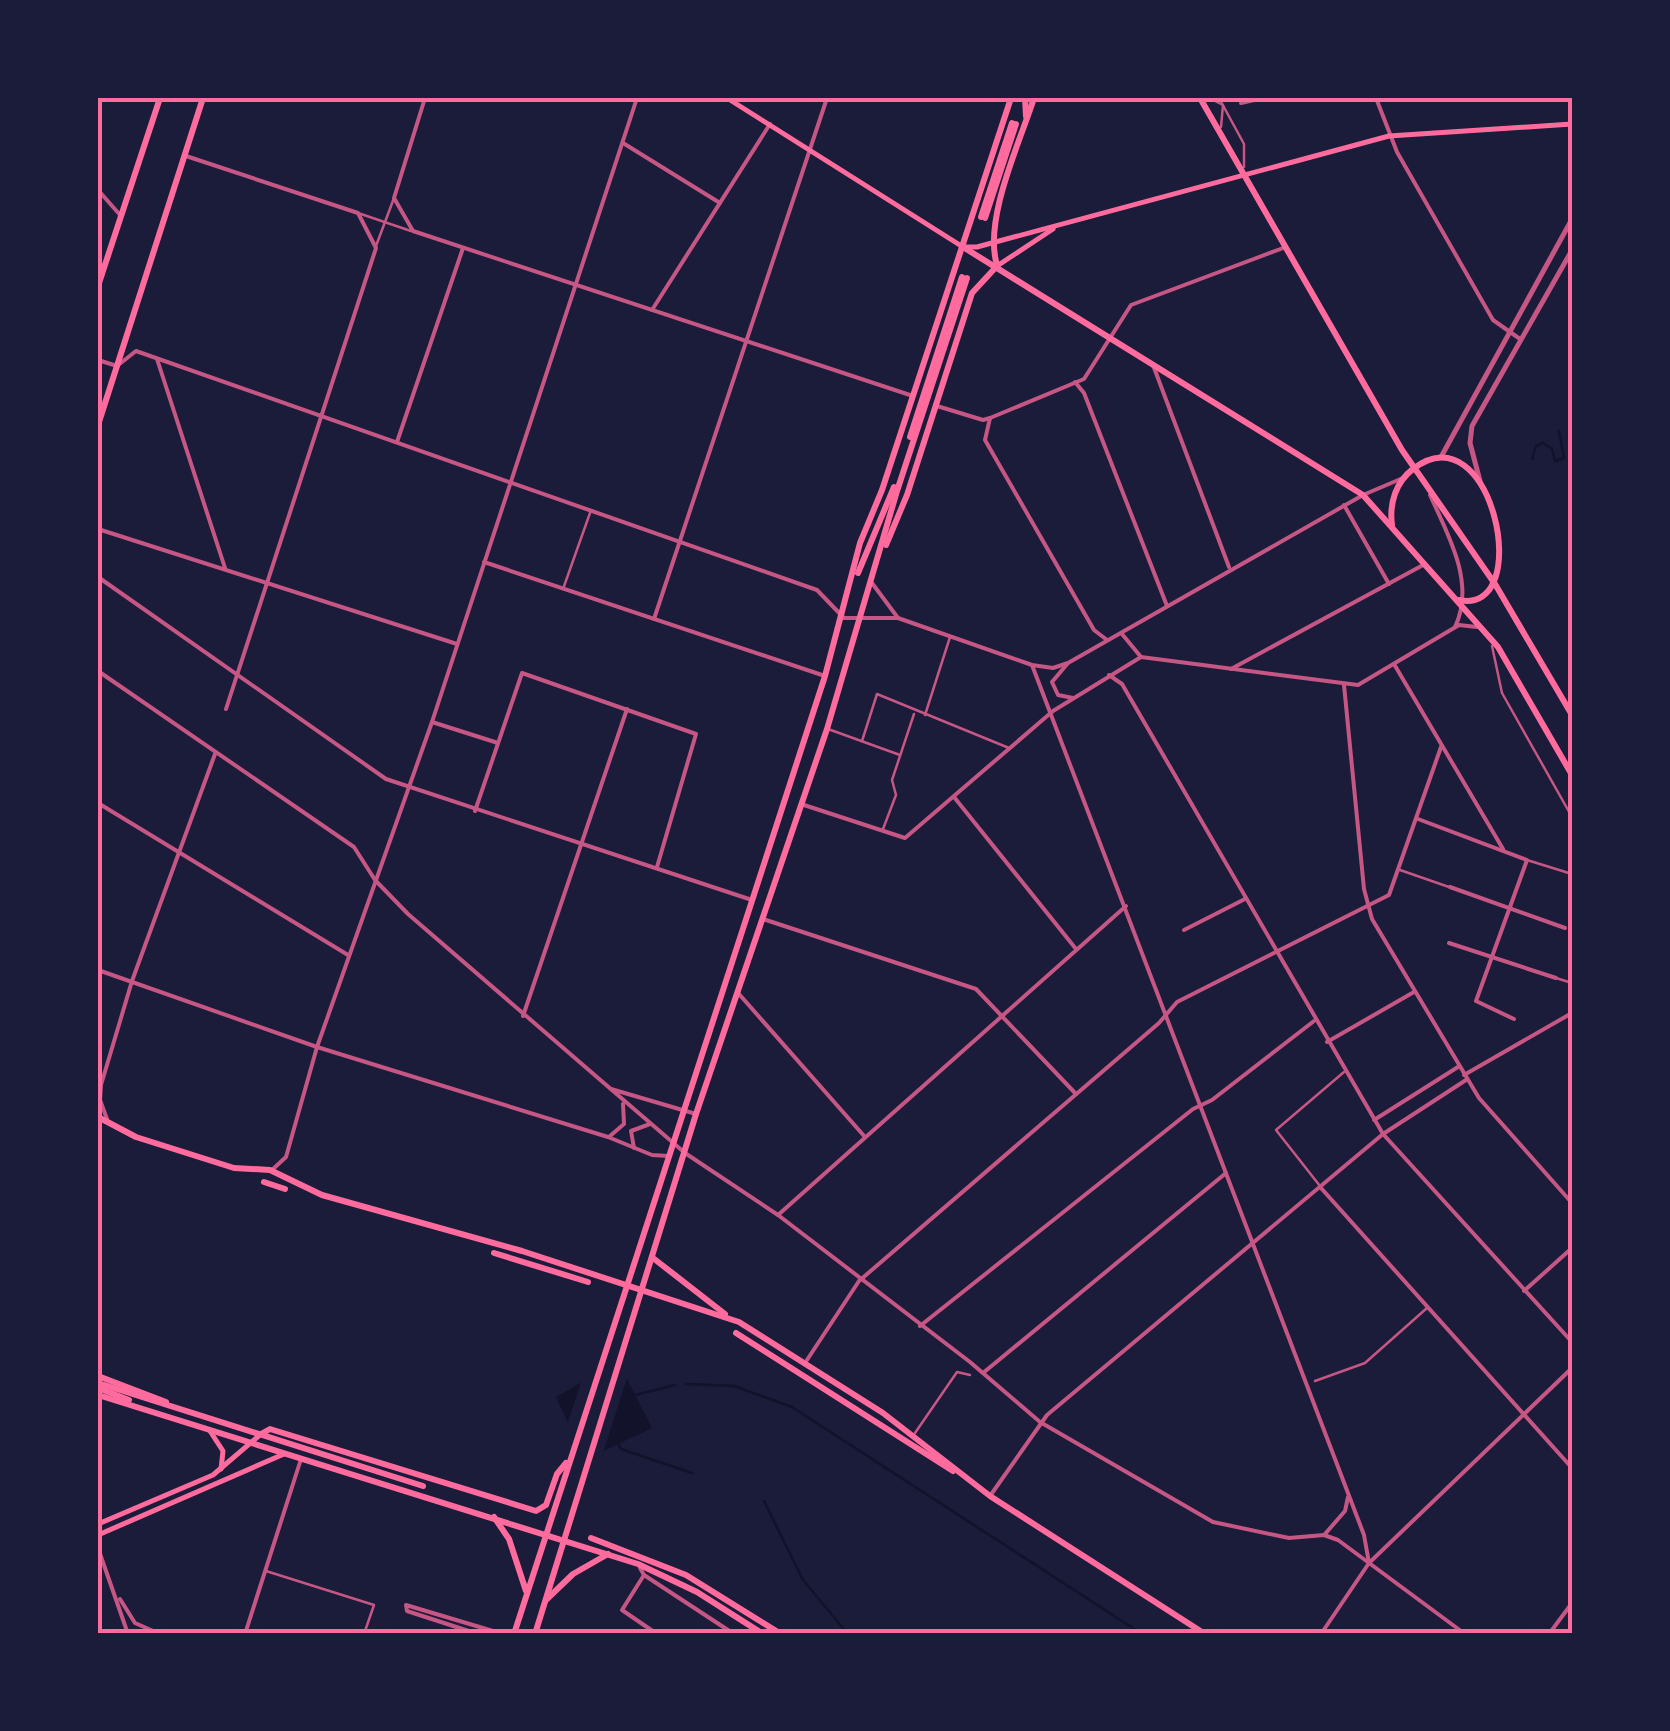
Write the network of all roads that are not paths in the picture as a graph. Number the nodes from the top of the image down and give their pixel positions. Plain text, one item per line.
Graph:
1 (160, 98) edge
2 (203, 98) edge
3 (425, 98) edge
4 (637, 98) edge
5 (727, 98) edge
6 (827, 98) edge
7 (1012, 98) edge
8 (1022, 98) edge
9 (1034, 98) edge
10 (1200, 98) edge
11 (1209, 98) edge
12 (1219, 98) edge
13 (1263, 98) edge
14 (1376, 98) edge
15 (1240, 104) dead end
16 (1223, 105) junction
17 (1026, 122) junction
18 (1014, 123) dead end
19 (770, 124) junction
20 (1572, 124) edge
21 (1221, 134) junction
22 (1389, 136) junction
23 (623, 143) junction
24 (810, 150) junction
25 (184, 155) junction
26 (1244, 173) junction
27 (98, 190) edge
28 (394, 198) junction
29 (720, 203) junction
30 (358, 213) junction
31 (121, 216) junction
32 (983, 217) dead end
33 (1572, 219) edge
34 (385, 222) junction
35 (1068, 222) junction
36 (413, 231) junction
37 (993, 245) junction
38 (962, 247) junction
39 (1286, 247) junction
40 (376, 248) junction
41 (463, 248) junction
42 (1572, 250) edge
43 (997, 266) junction
44 (574, 284) junction
45 (98, 286) edge
46 (652, 310) junction
47 (1508, 333) junction
48 (1112, 337) junction
49 (1522, 340) junction
50 (745, 342) junction
51 (156, 358) junction
52 (98, 360) edge
53 (1151, 361) junction
54 (117, 366) junction
55 (1075, 382) junction
56 (913, 396) junction
57 (936, 406) junction
58 (322, 416) junction
59 (990, 418) junction
60 (98, 425) edge
61 (396, 443) junction
62 (1440, 458) junction
63 (1414, 468) junction
64 (1403, 478) junction
65 (1480, 481) junction
66 (1424, 482) junction
67 (508, 483) junction
68 (1364, 495) junction
69 (1344, 506) junction
70 (590, 511) junction
71 (98, 529) edge
72 (1393, 529) junction
73 (680, 542) junction
74 (879, 560) junction
75 (483, 562) junction
76 (1425, 564) junction
77 (225, 568) junction
78 (1230, 569) junction
79 (98, 577) edge
80 (266, 582) junction
81 (872, 582) junction
82 (1389, 584) junction
83 (1495, 584) junction
84 (562, 588) junction
85 (851, 590) junction
86 (1458, 600) junction
87 (1166, 606) junction
88 (844, 618) junction
89 (860, 618) junction
90 (898, 618) junction
91 (654, 619) junction
92 (1454, 628) junction
93 (1117, 635) junction
94 (1488, 635) junction
95 (950, 638) junction
96 (1107, 640) junction
97 (457, 644) junction
98 (1141, 657) junction
99 (1068, 663) junction
100 (1394, 663) junction
101 (1032, 664) junction
102 (1231, 669) junction
103 (98, 671) edge
104 (237, 674) junction
105 (825, 676) junction
106 (1109, 676) junction
107 (1344, 685) junction
108 (1073, 698) junction
109 (226, 709) dead end
110 (627, 709) junction
111 (915, 711) junction
112 (1053, 711) junction
113 (1572, 715) edge
114 (925, 716) junction
115 (432, 722) junction
116 (827, 729) junction
117 (862, 740) junction
118 (498, 743) junction
119 (1441, 747) junction
120 (1010, 749) junction
121 (216, 753) junction
122 (900, 754) junction
123 (1572, 772) edge
124 (408, 788) junction
125 (953, 796) junction
126 (98, 803) edge
127 (800, 804) junction
128 (475, 811) junction
129 (1572, 816) edge
130 (1418, 820) junction
131 (883, 831) junction
132 (583, 846) junction
133 (1503, 849) junction
134 (179, 852) junction
135 (1526, 860) junction
136 (656, 868) junction
137 (1400, 870) junction
138 (1572, 874) edge
139 (375, 880) junction
140 (1450, 887) joint
141 (1245, 899) junction
142 (752, 900) junction
143 (1368, 904) junction
144 (1126, 906) junction
145 (1509, 908) junction
146 (763, 918) junction
147 (1565, 928) dead end
148 (1184, 930) dead end
149 (1449, 943) dead end
150 (1076, 950) junction
151 (1276, 952) junction
152 (348, 956) junction
153 (1492, 956) junction
154 (98, 970) edge
155 (1556, 978) joint
156 (132, 982) junction
157 (1572, 984) edge
158 (1414, 992) junction
159 (738, 993) junction
160 (1572, 1013) edge
161 (1166, 1014) junction
162 (523, 1016) junction
163 (1000, 1016) junction
164 (1514, 1018) dead end
165 (1314, 1021) junction
166 (1326, 1042) junction
167 (318, 1046) junction
168 (1458, 1067) junction
169 (1344, 1072) junction
170 (1465, 1077) junction
171 (607, 1087) junction
172 (1076, 1094) junction
173 (622, 1099) junction
174 (1201, 1106) junction
175 (684, 1110) junction
176 (696, 1114) junction
177 (98, 1117) edge
178 (1374, 1120) junction
179 (114, 1125) junction
180 (655, 1126) junction
181 (1383, 1134) junction
182 (608, 1137) junction
183 (865, 1137) junction
184 (673, 1142) junction
185 (634, 1148) junction
186 (685, 1153) junction
187 (669, 1156) junction
188 (270, 1170) junction
189 (1226, 1172) junction
190 (264, 1182) dead end
191 (1321, 1188) junction
192 (285, 1189) dead end
193 (1572, 1203) edge
194 (778, 1216) junction
195 (1253, 1245) junction
196 (1572, 1248) edge
197 (494, 1253) dead end
198 (653, 1258) junction
199 (859, 1281) junction
200 (588, 1282) dead end
201 (626, 1284) junction
202 (643, 1289) junction
203 (1524, 1291) junction
204 (1427, 1308) junction
205 (740, 1322) junction
206 (920, 1326) junction
207 (736, 1332) dead end
208 (1572, 1342) edge
209 (805, 1362) junction
210 (1572, 1368) edge
211 (983, 1373) junction
212 (98, 1376) edge
213 (970, 1376) dead end
214 (1315, 1380) dead end
215 (98, 1389) edge
216 (187, 1412) junction
217 (1526, 1415) junction
218 (1040, 1422) junction
219 (210, 1431) junction
220 (261, 1434) junction
221 (912, 1438) junction
222 (250, 1444) junction
223 (284, 1454) junction
224 (301, 1459) junction
225 (1572, 1468) edge
226 (221, 1470) junction
227 (954, 1471) junction
228 (423, 1486) dead end
229 (990, 1496) junction
230 (1348, 1498) junction
231 (550, 1507) junction
232 (493, 1516) junction
233 (98, 1524) edge
234 (98, 1535) edge
235 (1324, 1535) junction
236 (544, 1536) junction
237 (591, 1538) dead end
238 (562, 1541) junction
239 (98, 1548) edge
240 (608, 1554) junction
241 (1369, 1562) junction
242 (638, 1564) junction
243 (265, 1570) junction
244 (644, 1575) junction
245 (527, 1593) junction
246 (117, 1595) junction
247 (546, 1600) junction
248 (1572, 1604) edge
249 (128, 1634) edge
250 (160, 1634) edge
251 (244, 1634) edge
252 (364, 1634) edge
253 (478, 1634) edge
254 (504, 1634) edge
255 (514, 1634) edge
256 (535, 1634) edge
257 (657, 1634) edge
258 (734, 1634) edge
259 (763, 1634) edge
260 (781, 1634) edge
261 (1206, 1634) edge
262 (1321, 1634) edge
263 (1465, 1634) edge
264 (1549, 1634) edge

1 - 31 main road
2 - 25 main road
3 - 28 street
4 - 23 street
5 - 19 main road
6 - 24 street
7 - 38 main road
8 - 17 main road
9 - 17 main road
10 - 21 main road
11 - 16 street
12 - 16 street
13 - 15 street
14 - 22 street
16 - 21 street
16 - 26 street
17 - 37 main road
18 - 32 main road
19 - 24 main road
19 - 29 street
20 - 22 main road
21 - 26 main road
22 - 26 main road
22 - 47 street
23 - 29 street
23 - 44 street
24 - 38 main road
24 - 50 street
25 - 30 street
25 - 54 main road
26 - 35 main road
26 - 39 main road
27 - 31 street
28 - 34 street
28 - 36 street
29 - 46 street
30 - 34 street
30 - 40 street
31 - 45 main road
33 - 47 street
34 - 36 street
34 - 40 street
35 - 37 main road
35 - 43 main road
36 - 41 street
37 - 38 main road
37 - 43 main road
38 - 43 main road
38 - 56 main road
39 - 48 street
39 - 63 main road
40 - 58 street
41 - 44 street
41 - 61 street
42 - 49 street
43 - 48 main road
43 - 57 main road
44 - 46 street
44 - 67 street
46 - 50 street
47 - 49 street
47 - 62 street
48 - 53 main road
48 - 55 street
49 - 65 street
50 - 56 street
50 - 73 street
51 - 54 street
51 - 58 street
51 - 77 street
52 - 54 street
53 - 68 main road
53 - 78 street
54 - 60 main road
55 - 59 street
55 - 87 street
56 - 85 main road
57 - 59 street
57 - 74 main road
58 - 61 street
58 - 80 street
59 - 96 street
61 - 67 street
62 - 63 main road
62 - 65 main road
63 - 64 main road
63 - 66 main road
64 - 68 street
64 - 72 main road
65 - 83 main road
66 - 83 main road
66 - 86 street
67 - 70 street
67 - 75 street
68 - 69 street
68 - 72 main road
69 - 78 street
69 - 82 street
70 - 73 street
70 - 84 street
71 - 77 street
72 - 76 main road
73 - 88 street
73 - 91 street
74 - 81 main road
74 - 85 main road
75 - 84 street
75 - 97 street
76 - 82 street
76 - 86 main road
77 - 80 street
78 - 87 street
79 - 104 street
80 - 97 street
80 - 104 street
81 - 89 main road
81 - 90 street
82 - 102 street
83 - 86 main road
83 - 113 main road
84 - 91 street
85 - 88 main road
86 - 92 street
86 - 94 main road
87 - 93 street
88 - 89 street
88 - 105 main road
89 - 90 street
89 - 116 main road
90 - 95 street
91 - 105 street
92 - 94 street
92 - 100 street
93 - 96 street
93 - 98 street
94 - 123 main road
94 - 129 street
95 - 101 street
95 - 114 street
96 - 99 street
97 - 115 street
98 - 102 street
98 - 106 street
99 - 101 street
99 - 108 street
100 - 107 street
100 - 119 street
101 - 112 street
102 - 107 street
103 - 121 street
104 - 109 street
104 - 124 street
105 - 142 main road
106 - 108 street
106 - 141 street
107 - 143 street
108 - 112 street
110 - 118 street
110 - 132 street
110 - 136 street
111 - 114 street
111 - 117 street
111 - 122 street
112 - 120 street
112 - 144 street
114 - 120 street
115 - 118 street
115 - 124 street
116 - 117 street
116 - 127 main road
117 - 122 street
118 - 128 street
119 - 130 street
119 - 133 street
120 - 125 street
121 - 134 street
121 - 139 street
122 - 131 street
124 - 128 street
124 - 139 street
125 - 131 street
125 - 150 street
126 - 134 street
127 - 131 street
127 - 146 main road
128 - 132 street
130 - 133 street
130 - 137 street
132 - 136 street
132 - 162 street
133 - 135 street
134 - 152 street
134 - 156 street
135 - 138 street
135 - 145 street
136 - 142 street
137 - 140 street
137 - 143 street
139 - 152 street
139 - 162 street
140 - 145 street
141 - 148 street
141 - 151 street
142 - 175 main road
143 - 151 street
143 - 158 street
144 - 150 street
144 - 161 street
145 - 147 street
145 - 153 street
146 - 159 main road
146 - 163 street
149 - 153 street
150 - 163 street
151 - 161 street
151 - 165 street
152 - 167 street
153 - 155 street
153 - 164 street
154 - 156 street
155 - 157 street
156 - 167 street
156 - 179 street
158 - 166 street
158 - 168 street
159 - 176 main road
159 - 183 street
160 - 170 street
161 - 172 street
161 - 174 street
162 - 171 street
163 - 172 street
163 - 183 street
165 - 166 street
165 - 174 street
166 - 169 street
167 - 182 street
167 - 188 street
168 - 170 street
168 - 178 street
169 - 178 street
169 - 191 street
170 - 181 street
170 - 193 street
171 - 173 street
171 - 175 street
172 - 199 street
173 - 180 street
173 - 182 street
174 - 189 street
174 - 206 street
175 - 176 street
175 - 184 main road
176 - 186 main road
177 - 179 main road
178 - 181 street
179 - 188 main road
180 - 184 street
180 - 185 street
181 - 191 street
181 - 203 street
182 - 185 street
183 - 194 street
184 - 186 street
184 - 187 main road
185 - 187 street
186 - 194 street
186 - 198 main road
187 - 201 main road
188 - 201 main road
189 - 195 street
189 - 211 street
190 - 192 main road
191 - 195 street
191 - 204 street
194 - 199 street
195 - 218 street
195 - 230 street
196 - 203 street
197 - 200 main road
198 - 202 main road
198 - 205 main road
199 - 206 street
199 - 209 street
201 - 202 main road
201 - 231 main road
202 - 205 main road
202 - 238 main road
203 - 208 street
204 - 214 street
204 - 217 street
205 - 209 main road
206 - 211 street
207 - 227 main road
209 - 221 main road
210 - 217 street
211 - 218 street
212 - 216 main road
213 - 221 street
215 - 216 main road
215 - 219 main road
216 - 220 main road
217 - 225 street
217 - 241 street
218 - 229 street
218 - 235 street
219 - 222 main road
219 - 226 main road
220 - 222 main road
220 - 228 main road
220 - 231 main road
221 - 227 main road
222 - 223 main road
222 - 226 main road
223 - 224 main road
223 - 234 main road
224 - 232 main road
224 - 243 street
226 - 233 main road
227 - 229 main road
229 - 261 main road
230 - 235 street
230 - 241 street
231 - 236 main road
232 - 236 main road
232 - 245 main road
235 - 241 street
236 - 238 main road
236 - 245 main road
237 - 260 main road
238 - 240 main road
238 - 247 main road
239 - 246 street
240 - 242 main road
240 - 247 main road
241 - 262 street
241 - 263 street
242 - 244 street
242 - 259 main road
243 - 251 street
243 - 252 street
244 - 257 street
244 - 258 street
245 - 255 main road
246 - 249 street
246 - 250 street
247 - 256 main road
248 - 264 street
253 - 254 street

